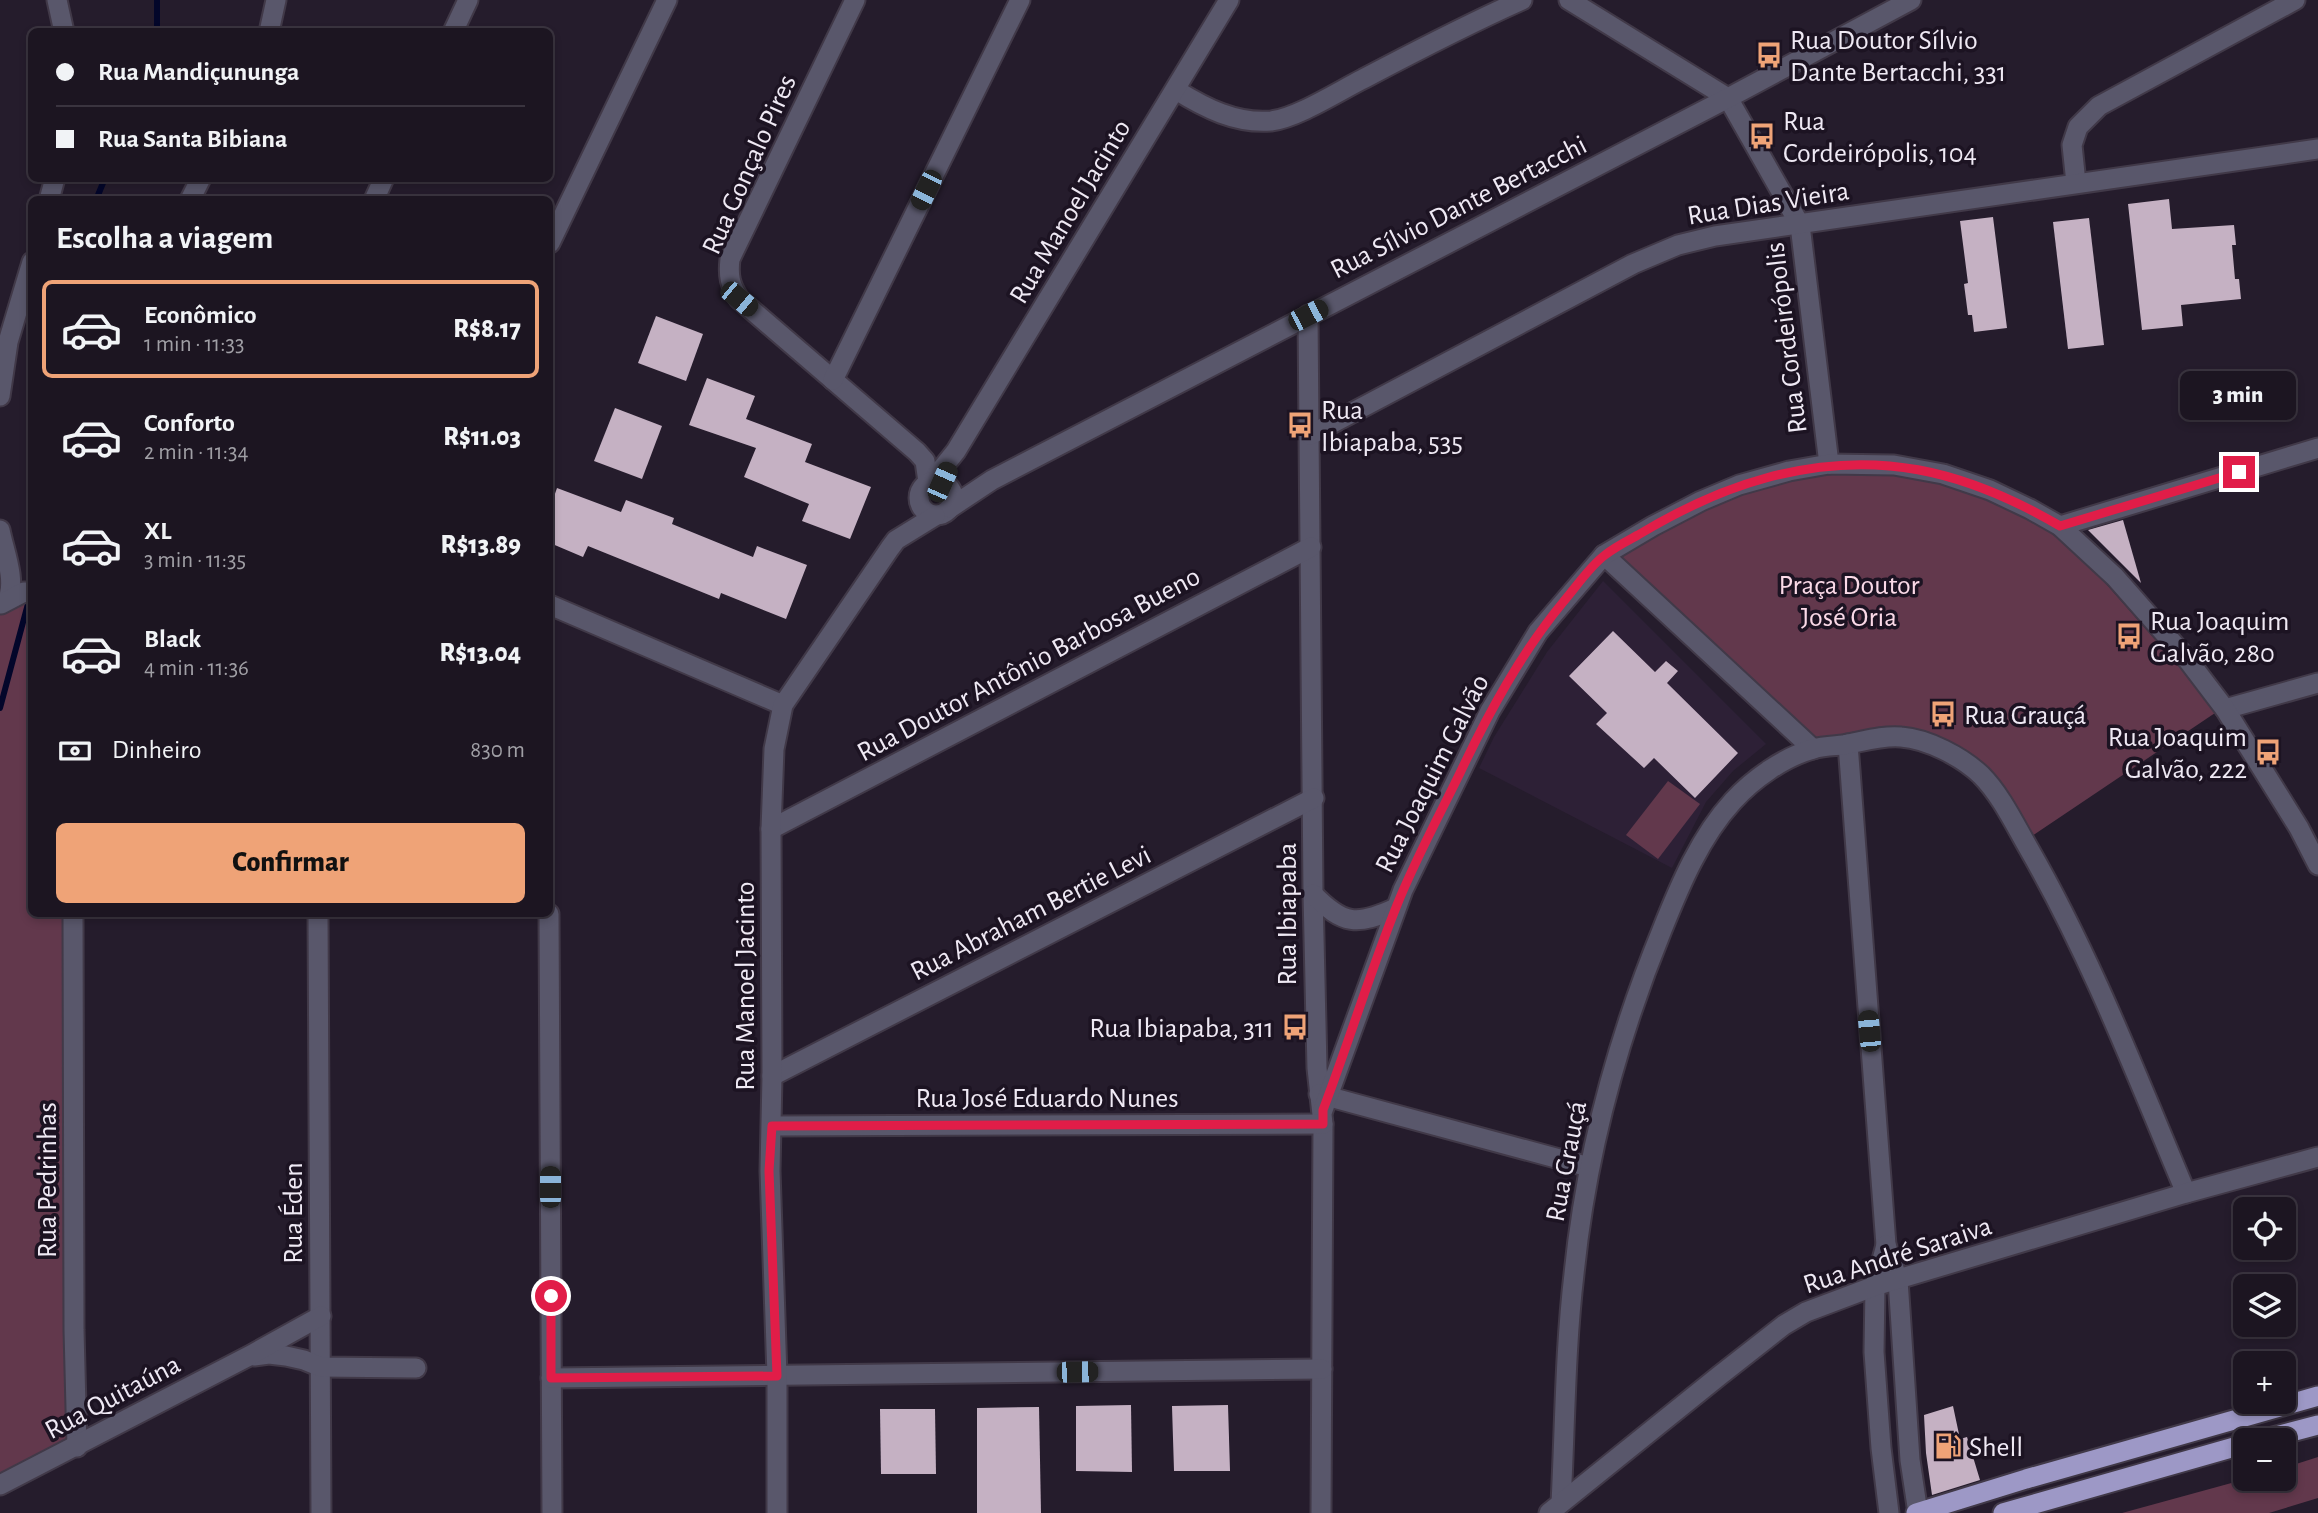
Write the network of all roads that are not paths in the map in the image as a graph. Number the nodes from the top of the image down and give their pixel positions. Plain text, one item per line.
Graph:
1 (57, 0) edge
2 (276, 0) edge
3 (468, 0) edge
4 (667, 0) edge
5 (855, 0) edge
6 (1020, 0) edge
7 (1229, 0) edge
8 (1522, 0) edge
9 (1569, 0) edge
10 (1911, 0) edge
11 (2295, 0) edge
12 (63, 28) edge
13 (270, 28) edge
14 (455, 28) edge
15 (1176, 90) junction
16 (1728, 99) junction
17 (2318, 149) edge
18 (2076, 183) junction
19 (1800, 225) junction
20 (553, 237) edge
21 (28, 274) edge
22 (1308, 315) junction
23 (833, 380) junction
24 (0, 397) edge
25 (1310, 435) junction
26 (2318, 448) edge
27 (1829, 464) junction
28 (992, 480) junction
29 (937, 482) junction
30 (943, 512) junction
31 (2060, 526) junction
32 (0, 530) edge
33 (1311, 547) junction
34 (1604, 555) junction
35 (16, 597) edge
36 (553, 606) edge
37 (2318, 683) edge
38 (783, 705) junction
39 (2225, 709) junction
40 (1848, 744) junction
41 (1812, 749) junction
42 (1314, 798) junction
43 (771, 829) junction
44 (2318, 865) edge
45 (1313, 894) junction
46 (1396, 908) junction
47 (73, 917) edge
48 (318, 917) edge
49 (549, 917) edge
50 (772, 1076) junction
51 (1323, 1106) junction
52 (772, 1126) junction
53 (2318, 1157) edge
54 (1589, 1167) junction
55 (2186, 1193) junction
56 (1886, 1245) junction
57 (1898, 1280) junction
58 (1875, 1286) junction
59 (321, 1316) junction
60 (249, 1356) junction
61 (321, 1367) junction
62 (416, 1368) dead end
63 (1322, 1369) junction
64 (777, 1376) junction
65 (551, 1378) junction
66 (2318, 1396) edge
67 (2318, 1425) edge
68 (2296, 1431) edge
69 (77, 1447) junction
70 (2233, 1447) edge
71 (0, 1485) edge
72 (1555, 1508) edge
73 (321, 1513) edge
74 (552, 1513) edge
75 (777, 1513) edge
76 (1321, 1513) edge
77 (1889, 1513) edge
78 (1917, 1513) edge
79 (2003, 1513) edge

1 - 12 street
2 - 13 street
3 - 14 street
4 - 20 street
5 - 23 street, Rua Gonçalo Pires
6 - 23 street
7 - 15 street, Rua Manoel Jacinto
8 - 15 street
9 - 16 street
10 - 16 street, Rua Sílvio Dante Bertacchi
11 - 18 street
15 - 29 street, Rua Manoel Jacinto
16 - 19 street, Rua Cordeirópolis
16 - 22 street, Rua Sílvio Dante Bertacchi
17 - 18 street, Rua Dias Vieira
18 - 19 street, Rua Dias Vieira
19 - 25 street, Rua Dias Vieira
19 - 27 street, Rua Cordeirópolis
21 - 24 street
22 - 25 street, Rua Ibiapaba
22 - 28 street, Rua Sílvio Dante Bertacchi
23 - 29 street, Rua Gonçalo Pires
25 - 33 street, Rua Ibiapaba
26 - 31 street
27 - 31 street, Rua Joaquim Galvão
27 - 34 street, Rua Joaquim Galvão
28 - 29 street, Rua Sílvio Dante Bertacchi
28 - 30 street, Rua Sílvio Dante Bertacchi
29 - 30 street
29 - 30 street
30 - 38 street, Rua Manoel Jacinto
31 - 39 street, Rua Joaquim Galvão
32 - 35 street
33 - 42 street, Rua Ibiapaba
33 - 43 street, Rua Doutor Antônio Barbosa Bueno
34 - 41 street
34 - 46 street, Rua Joaquim Galvão
36 - 38 street
37 - 39 street
38 - 43 street, Rua Manoel Jacinto
39 - 44 street, Rua Joaquim Galvão
40 - 41 street, Rua Grauçá
40 - 55 street, Rua Grauçá
40 - 56 street
41 - 54 street, Rua Grauçá
42 - 45 street, Rua Ibiapaba
42 - 50 street, Rua Abraham Bertie Levi
43 - 50 street, Rua Manoel Jacinto
45 - 46 street
45 - 51 street, Rua Ibiapaba
46 - 51 street, Rua Joaquim Galvão
47 - 69 street, Rua Pedrinhas
48 - 59 street, Rua Éden
49 - 65 street
50 - 52 street, Rua Manoel Jacinto
51 - 52 street, Rua José Eduardo Nunes
51 - 54 street, Rua José Eduardo Nunes
51 - 63 street, Rua Ibiapaba
52 - 64 street, Rua Manoel Jacinto
53 - 55 street, Rua André Saraiva
54 - 72 street, Rua Grauçá
55 - 57 street, Rua André Saraiva
56 - 57 street
56 - 58 street
57 - 58 street, Rua André Saraiva
57 - 78 street
58 - 72 street, Rua André Saraiva
58 - 77 street
59 - 60 street, Rua Quitaúna
59 - 61 street, Rua Éden
60 - 61 street, Rua Quitaúna
60 - 69 street, Rua Quitaúna
61 - 62 street, Rua Quitaúna
61 - 73 street, Rua Éden
63 - 64 street
63 - 76 street, Rua Ibiapaba
64 - 65 street
64 - 75 street, Rua Manoel Jacinto
65 - 74 street
66 - 78 highway
67 - 68 highway
69 - 71 street, Rua Quitaúna
70 - 79 highway

